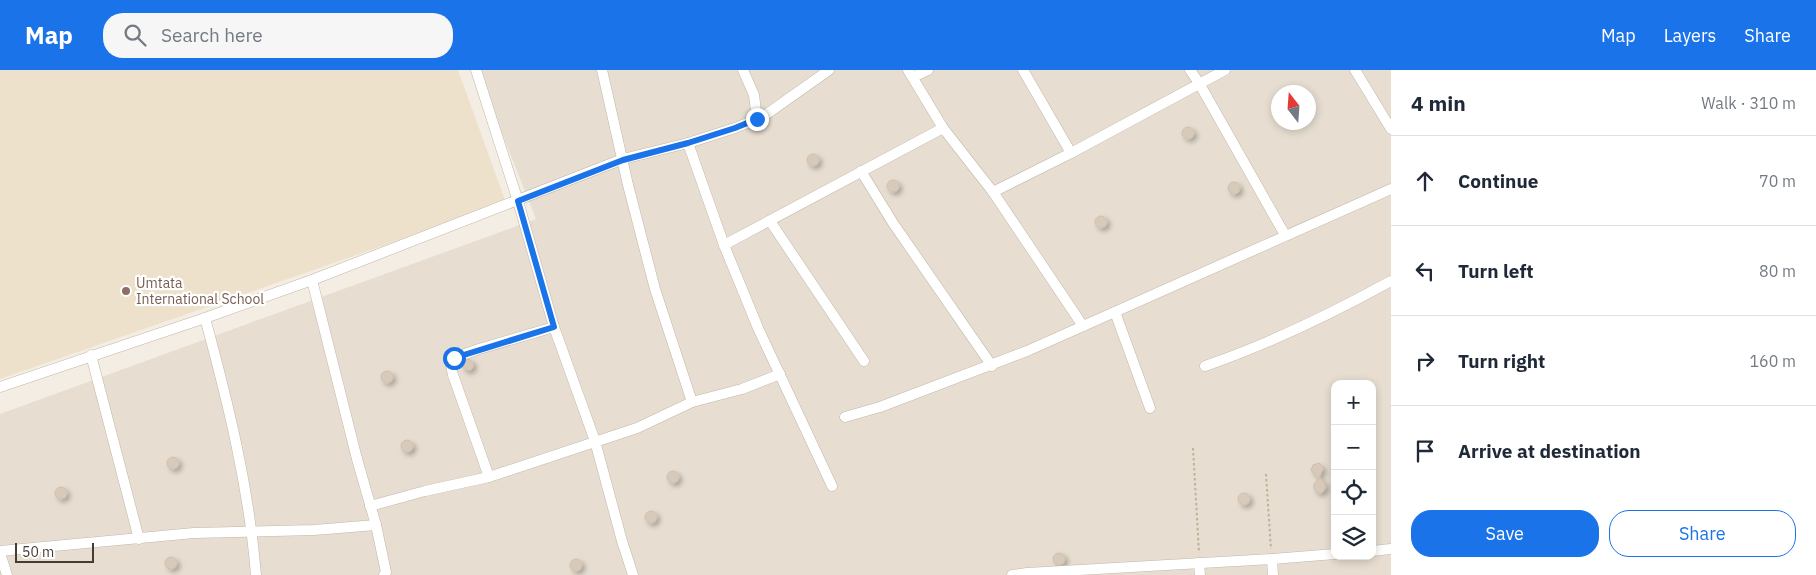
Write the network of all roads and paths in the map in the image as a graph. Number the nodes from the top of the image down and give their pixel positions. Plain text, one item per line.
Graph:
1 (476, 70) edge
2 (602, 70) edge
3 (743, 70) edge
4 (829, 70) edge
5 (928, 70) edge
6 (1023, 70) edge
7 (1190, 70) edge
8 (1225, 70) edge
9 (1355, 70) edge
10 (911, 74) edge
11 (1199, 83) junction
12 (757, 119) junction
13 (943, 128) junction
14 (1391, 128) edge
15 (688, 143) junction
16 (1071, 153) junction
17 (623, 160) junction
18 (861, 171) junction
19 (1391, 189) edge
20 (993, 192) junction
21 (518, 201) junction
22 (770, 221) junction
23 (1285, 235) junction
24 (724, 245) junction
25 (312, 280) junction
26 (1391, 281) edge
27 (1115, 312) junction
28 (205, 318) junction
29 (1083, 326) junction
30 (554, 327) junction
31 (92, 356) junction
32 (864, 361) dead end
33 (992, 366) junction
34 (1205, 366) dead end
35 (780, 374) junction
36 (0, 387) edge
37 (692, 402) junction
38 (1150, 408) dead end
39 (845, 417) dead end
40 (595, 441) junction
41 (1193, 448) dead end
42 (1266, 474) dead end
43 (489, 477) junction
44 (832, 486) dead end
45 (370, 506) junction
46 (376, 525) junction
47 (252, 531) junction
48 (139, 539) junction
49 (1391, 549) edge
50 (1376, 551) edge
51 (0, 552) edge
52 (1331, 554) edge
53 (1272, 559) junction
54 (1199, 562) junction
55 (6, 575) edge
56 (256, 575) edge
57 (384, 575) edge
58 (633, 575) edge
59 (1012, 575) edge
60 (1200, 575) edge
61 (1273, 575) edge

1 - 21 street
2 - 17 street
3 - 12 street
4 - 12 street
5 - 10 street
6 - 16 street
7 - 11 street
8 - 11 street
9 - 14 street
10 - 13 street
11 - 16 street
11 - 23 street
12 - 15 street
13 - 18 street
13 - 20 street
15 - 17 street
15 - 24 street
16 - 20 street
17 - 21 street
17 - 37 street
18 - 22 street
18 - 33 street
19 - 23 street
20 - 29 street
21 - 25 street
21 - 30 street
22 - 24 street
22 - 32 street
23 - 27 street
24 - 35 street
25 - 28 street
25 - 45 street
26 - 34 street
27 - 29 street
27 - 38 street
28 - 31 street
28 - 47 street
29 - 33 street
30 - 40 street
30 - 43 street
31 - 36 street
31 - 48 street
33 - 39 street
35 - 37 street
35 - 44 street
37 - 40 street
40 - 43 street
40 - 58 street
41 - 54 path
42 - 53 path
43 - 45 street
45 - 46 street
46 - 47 street
46 - 57 street
47 - 48 street
47 - 56 street
48 - 51 street
49 - 50 street
51 - 55 street
52 - 53 street
53 - 54 street
53 - 61 street
54 - 59 street
54 - 60 street

